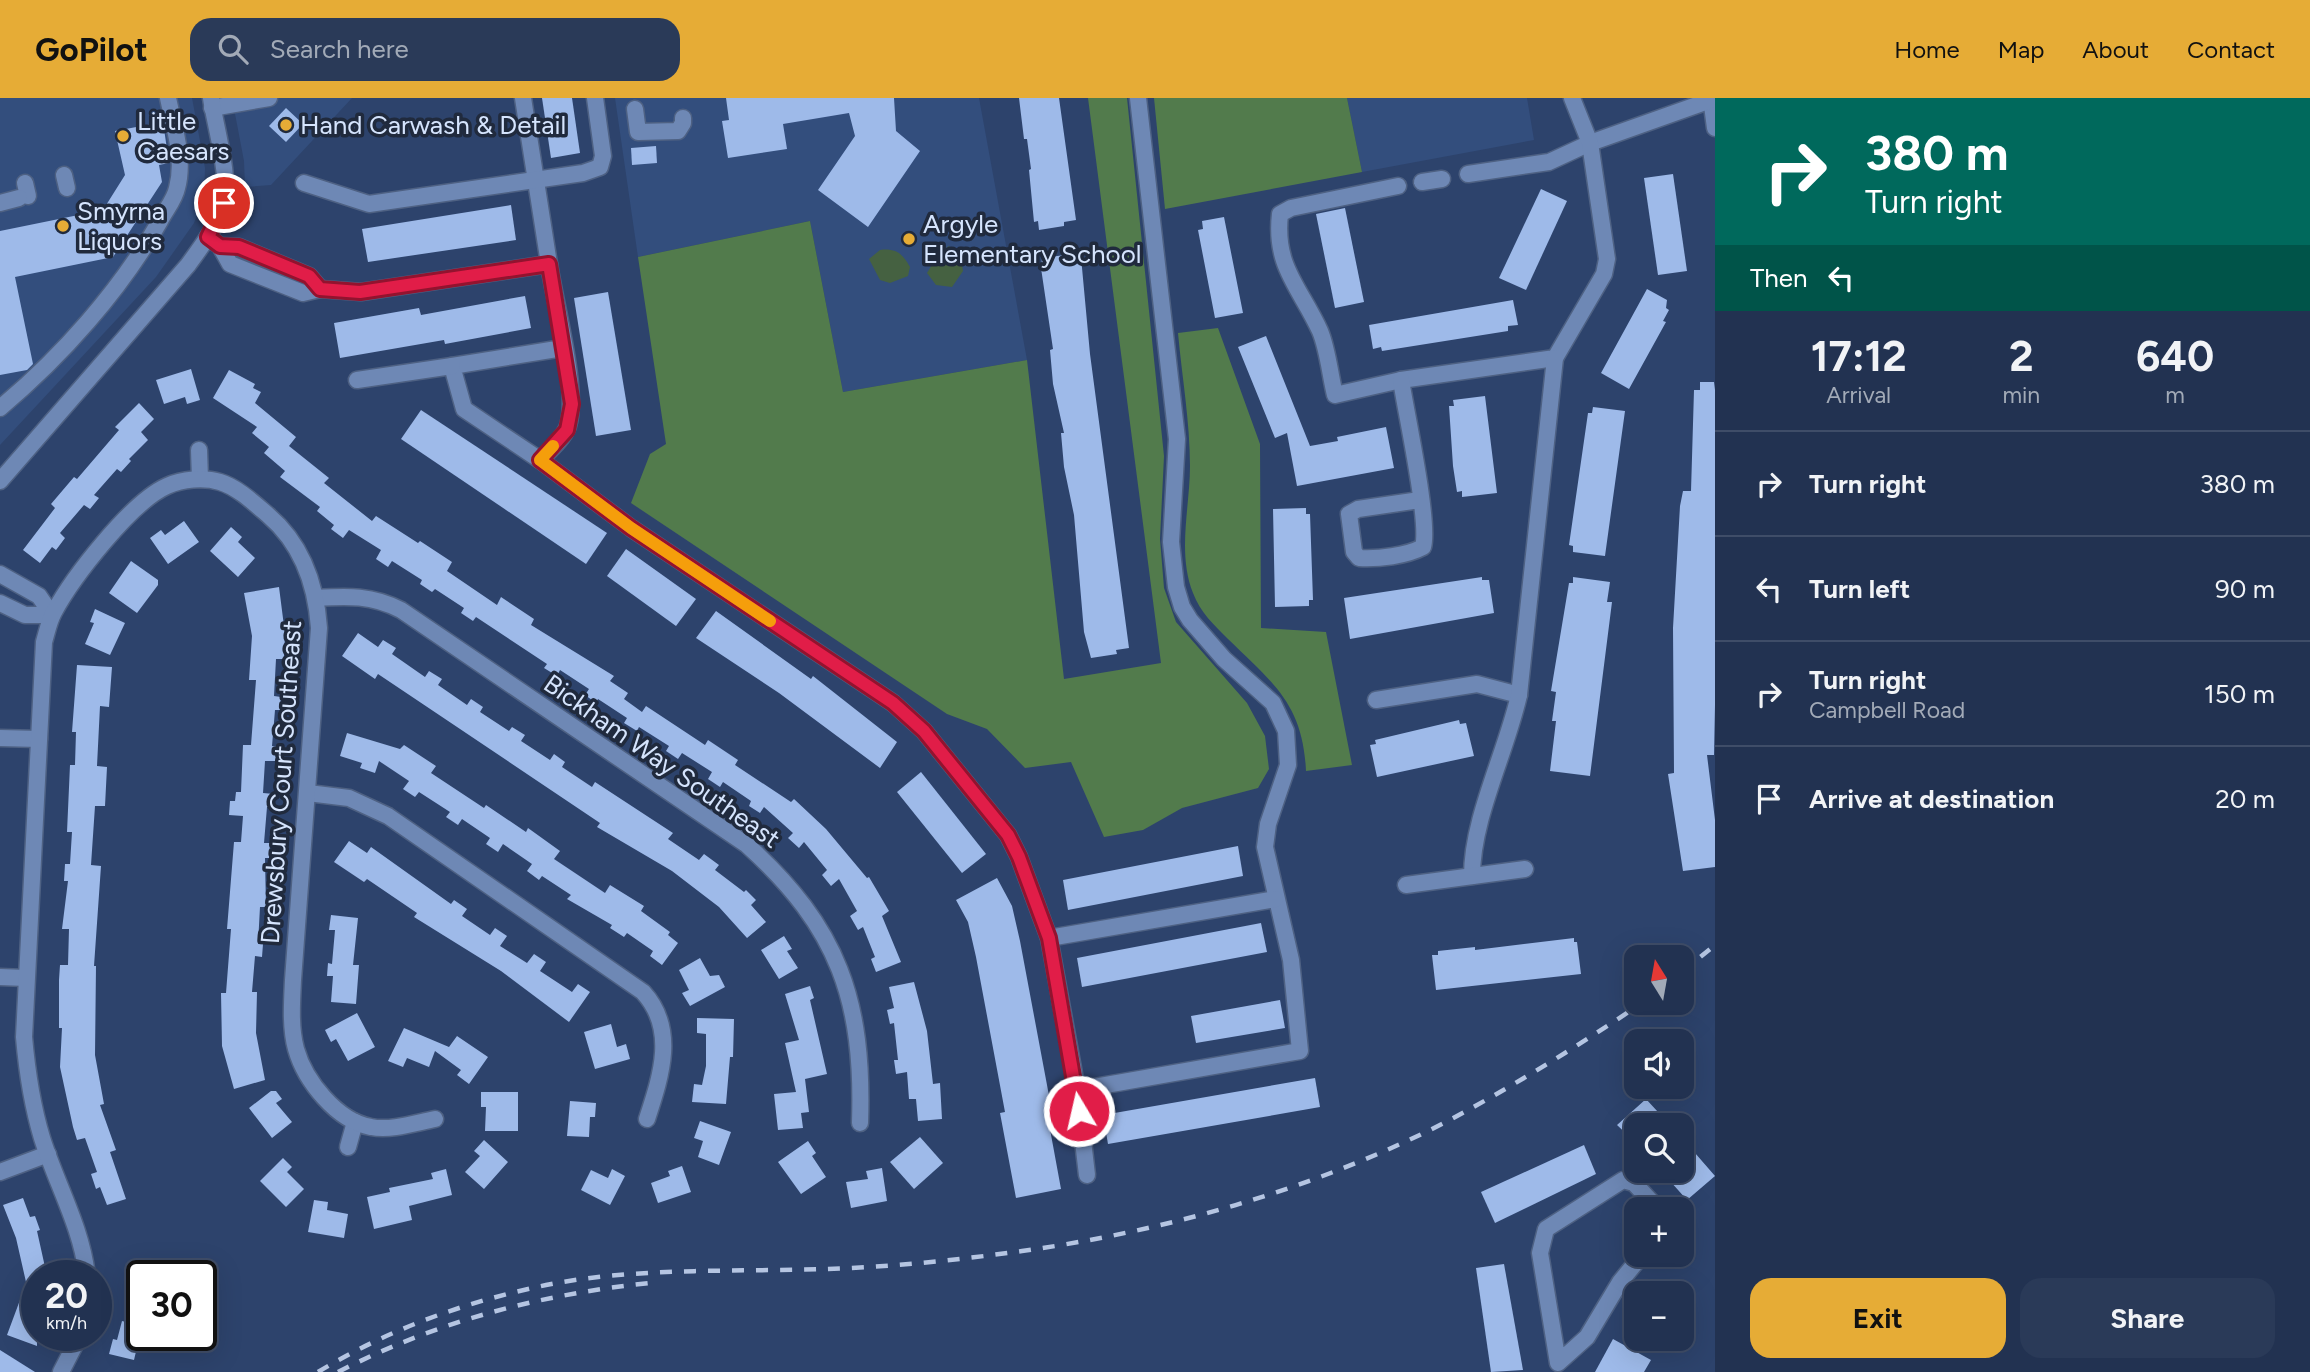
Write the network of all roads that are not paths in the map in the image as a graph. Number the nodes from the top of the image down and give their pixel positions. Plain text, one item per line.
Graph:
1 (168, 98) edge
2 (269, 98) edge
3 (523, 98) edge
4 (595, 98) edge
5 (1138, 98) edge
6 (1572, 98) edge
7 (1711, 99) edge
8 (249, 100) edge
9 (211, 103) edge
10 (635, 109) dead end
11 (683, 118) dead end
12 (1715, 128) edge
13 (1590, 143) junction
14 (1468, 174) dead end
15 (536, 179) junction
16 (1442, 179) dead end
17 (1422, 182) dead end
18 (304, 183) dead end
19 (1398, 186) dead end
20 (24, 192) dead end
21 (0, 203) edge
22 (214, 241) junction
23 (549, 264) junction
24 (563, 348) junction
25 (1555, 358) junction
26 (452, 366) junction
27 (357, 380) dead end
28 (1401, 380) junction
29 (0, 408) edge
30 (199, 450) dead end
31 (540, 460) junction
32 (200, 479) junction
33 (0, 481) edge
34 (1420, 500) junction
35 (0, 574) edge
36 (316, 598) junction
37 (0, 603) edge
38 (52, 615) junction
39 (1519, 695) junction
40 (1376, 700) dead end
41 (0, 738) edge
42 (39, 739) junction
43 (308, 793) junction
44 (1525, 869) dead end
45 (1472, 876) junction
46 (1406, 885) dead end
47 (1275, 899) junction
48 (1049, 938) junction
49 (0, 977) edge
50 (26, 978) junction
51 (1077, 1090) junction
52 (435, 1119) dead end
53 (647, 1119) dead end
54 (355, 1122) junction
55 (860, 1123) dead end
56 (348, 1147) dead end
57 (48, 1154) junction
58 (0, 1172) edge
59 (1087, 1175) dead end
60 (1647, 1197) edge
61 (83, 1260) edge
62 (1632, 1267) edge
63 (72, 1351) edge
64 (1559, 1367) edge
65 (61, 1372) edge

1 - 29 street
2 - 8 street
3 - 15 street
4 - 15 street
5 - 47 street
6 - 13 street
7 - 12 street
7 - 13 street
8 - 9 street
9 - 22 street
10 - 11 street
13 - 14 street
13 - 25 street
15 - 18 street
15 - 23 street
16 - 17 street
19 - 28 street
20 - 21 street
22 - 23 street
22 - 33 street
23 - 24 street
24 - 26 street
24 - 31 street
25 - 28 street
25 - 39 street
26 - 27 street
26 - 31 street
28 - 34 street
30 - 32 street
31 - 48 street
32 - 36 street, Drewsbury Court Southeast
32 - 38 street, Drewsbury Court Southeast
34 - 34 street
35 - 38 street
36 - 43 street, Drewsbury Court Southeast
36 - 55 street, Bickham Way Southeast
37 - 38 street
38 - 42 street, Drewsbury Court Southeast
39 - 40 street
39 - 45 street
41 - 42 street
42 - 50 street, Drewsbury Court Southeast
43 - 53 street
43 - 54 street, Drewsbury Court Southeast
44 - 45 street
45 - 46 street
47 - 48 street
47 - 51 street
48 - 51 street
49 - 50 street
50 - 57 street, Drewsbury Court Southeast
51 - 59 street
52 - 54 street
54 - 56 street
57 - 58 street
57 - 61 street, Drewsbury Court Southeast
60 - 64 street
62 - 64 street
63 - 65 street

